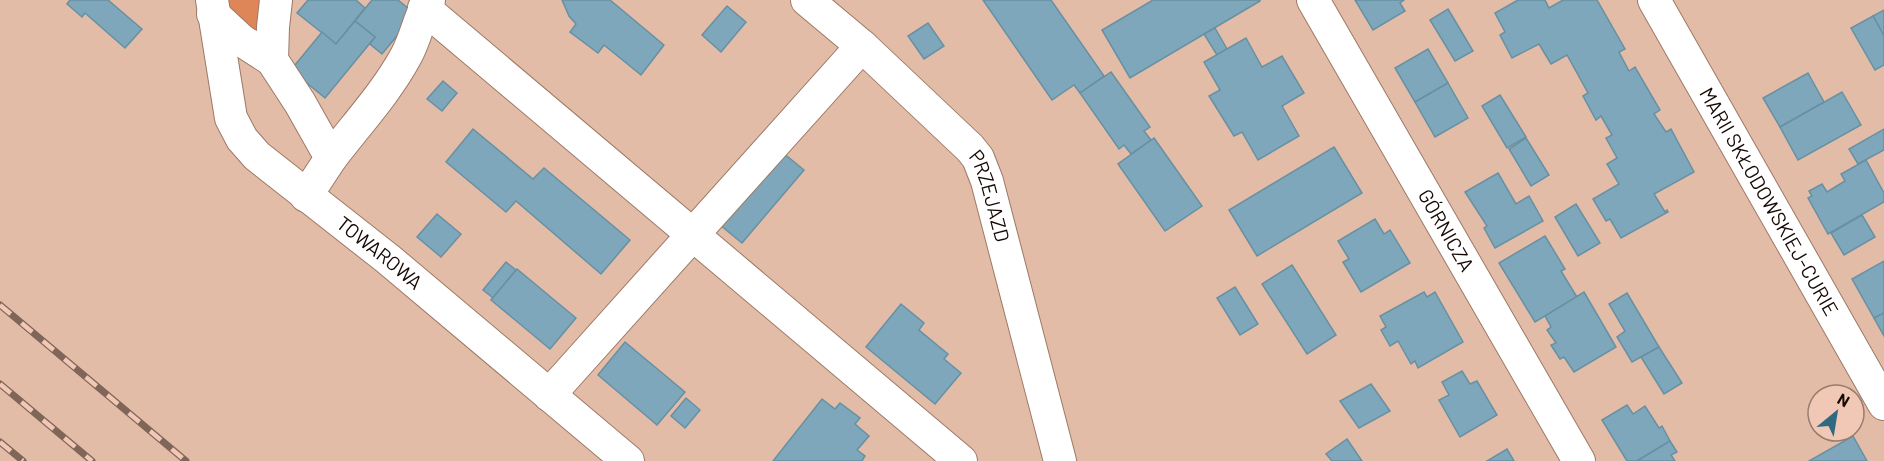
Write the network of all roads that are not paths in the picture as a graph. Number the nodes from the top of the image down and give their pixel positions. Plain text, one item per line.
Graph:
1 (276, 0) edge
2 (807, 0) edge
3 (1313, 0) edge
4 (1654, 0) edge
5 (427, 4) edge
6 (213, 7) edge
7 (862, 46) junction
8 (272, 60) junction
9 (331, 158) junction
10 (306, 196) junction
11 (693, 236) junction
12 (549, 395) junction
13 (1884, 404) edge
14 (628, 461) edge
15 (961, 461) edge
16 (1060, 461) edge
17 (1579, 461) edge

1 - 8 street
2 - 7 street, PRZEJAZD
3 - 17 street, GÓRNICZA
4 - 13 street, MARII SKŁODOWSKIEJ-CURIE
5 - 9 street
5 - 11 street
6 - 8 street
6 - 10 street, TOWAROWA
7 - 11 street
7 - 16 street, PRZEJAZD
8 - 9 street
9 - 10 street
10 - 12 street, TOWAROWA
11 - 12 street
11 - 15 street
12 - 14 street, TOWAROWA

